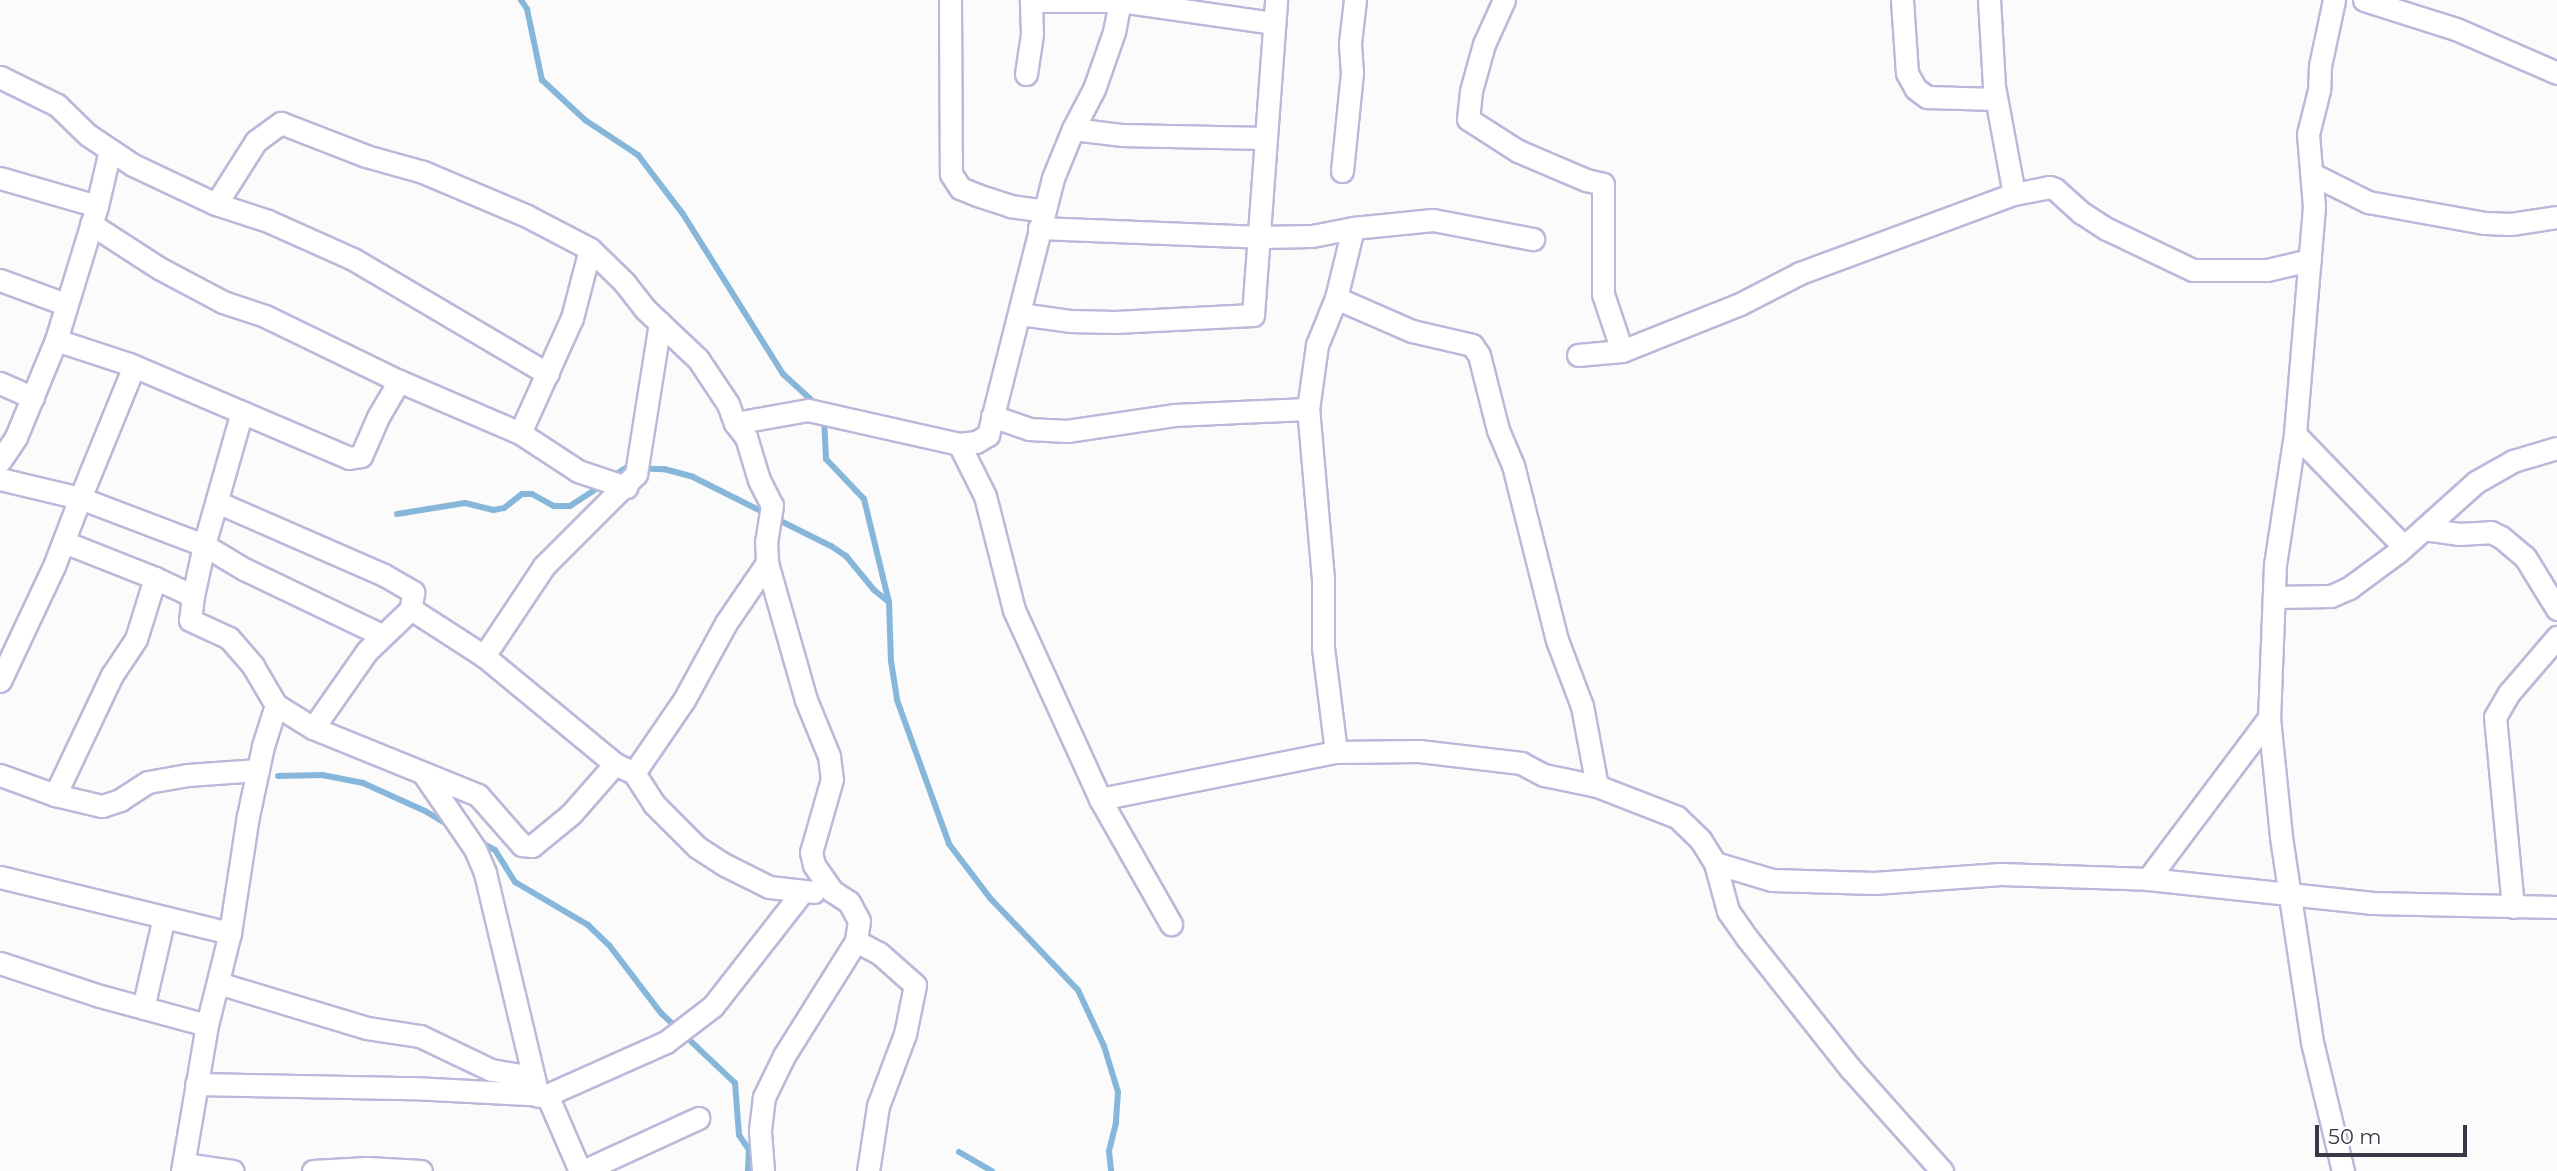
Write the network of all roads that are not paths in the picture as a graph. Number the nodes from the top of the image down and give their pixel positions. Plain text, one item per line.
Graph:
1 (950, 0) edge
2 (1031, 0) edge
3 (1276, 0) edge
4 (1355, 0) edge
5 (1504, 0) edge
6 (1902, 0) edge
7 (1989, 0) edge
8 (2334, 0) edge
9 (2364, 0) edge
10 (1120, 1) edge
11 (1272, 23) junction
12 (2557, 73) edge
13 (1026, 74) dead end
14 (0, 77) edge
15 (1996, 99) junction
16 (1073, 129) junction
17 (1265, 138) junction
18 (110, 150) junction
19 (1342, 171) dead end
20 (2312, 174) junction
21 (0, 178) edge
22 (2014, 194) junction
23 (216, 204) junction
24 (94, 215) junction
25 (2557, 217) edge
26 (1042, 220) junction
27 (1353, 228) junction
28 (1260, 237) junction
29 (1533, 239) dead end
30 (590, 249) junction
31 (2310, 260) junction
32 (0, 280) edge
33 (1336, 298) junction
34 (65, 304) junction
35 (1020, 314) junction
36 (660, 323) junction
37 (55, 340) junction
38 (1622, 351) junction
39 (1578, 355) dead end
40 (134, 366) junction
41 (548, 374) junction
42 (400, 381) junction
43 (0, 383) edge
44 (33, 398) junction
45 (1308, 410) junction
46 (242, 412) junction
47 (992, 416) junction
48 (735, 423) junction
49 (520, 433) junction
50 (2295, 434) junction
51 (959, 444) junction
52 (2557, 449) edge
53 (0, 461) edge
54 (0, 479) edge
55 (626, 486) junction
56 (80, 498) junction
57 (217, 502) junction
58 (2424, 529) junction
59 (64, 542) junction
60 (204, 545) junction
61 (2403, 546) junction
62 (767, 563) junction
63 (155, 578) junction
64 (193, 596) junction
65 (2275, 597) junction
66 (411, 609) junction
67 (2557, 609) edge
68 (382, 635) junction
69 (2557, 637) edge
70 (484, 656) junction
71 (0, 681) edge
72 (276, 705) junction
73 (2269, 718) junction
74 (313, 728) junction
75 (1336, 752) junction
76 (624, 769) junction
77 (258, 770) junction
78 (421, 770) junction
79 (0, 775) edge
80 (1597, 786) junction
81 (55, 796) junction
82 (1100, 799) junction
83 (1715, 863) junction
84 (0, 877) edge
85 (2148, 879) junction
86 (832, 891) junction
87 (802, 892) junction
88 (2289, 897) junction
89 (2513, 906) junction
90 (2557, 908) edge
91 (164, 917) junction
92 (1171, 924) dead end
93 (230, 933) junction
94 (856, 941) junction
95 (0, 963) edge
96 (218, 983) junction
97 (143, 1009) junction
98 (207, 1025) junction
99 (196, 1084) junction
100 (539, 1089) junction
101 (698, 1118) dead end
102 (183, 1167) edge
103 (233, 1171) edge
104 (313, 1171) edge
105 (421, 1171) edge
106 (582, 1171) edge
107 (763, 1171) edge
108 (868, 1171) edge
109 (1942, 1171) edge
110 (2343, 1171) edge

1 - 26 street
2 - 10 street
2 - 13 street
3 - 11 street
4 - 19 street
5 - 38 street
6 - 15 street
7 - 15 street
8 - 20 street
9 - 12 street
10 - 11 street
10 - 16 street
11 - 17 street
14 - 18 street
15 - 22 street
16 - 17 street
16 - 26 street
17 - 28 street
18 - 23 street
18 - 24 street
20 - 25 street
20 - 31 street
21 - 24 street
22 - 31 street
22 - 38 street
23 - 30 street
23 - 41 street
24 - 34 street
24 - 42 street
26 - 28 street
26 - 35 street
27 - 28 street
27 - 29 street
27 - 33 street
28 - 35 street
30 - 36 street
30 - 41 street
31 - 50 street
32 - 34 street
33 - 45 street
33 - 80 street
34 - 37 street
35 - 47 street
36 - 48 street
36 - 55 street
37 - 40 street
37 - 44 street
38 - 39 street
40 - 46 street
40 - 56 street
41 - 49 street
42 - 46 street
42 - 49 street
43 - 44 street
44 - 53 street
45 - 47 street
45 - 75 street
46 - 57 street
47 - 51 street
48 - 51 street
48 - 62 street
49 - 55 street
50 - 61 street
50 - 65 street
51 - 82 street
52 - 58 street
54 - 56 street
55 - 70 street
56 - 59 street
56 - 60 street
57 - 60 street
57 - 66 street
58 - 61 street
58 - 67 street
59 - 63 street
59 - 71 street
60 - 64 street
60 - 68 street
61 - 65 street
62 - 76 street
62 - 86 street
63 - 64 street
63 - 81 street
64 - 72 street
65 - 73 street
66 - 68 street
66 - 70 street
68 - 74 street
69 - 89 street
70 - 76 street
72 - 74 street
72 - 77 street
73 - 85 street
73 - 88 street
74 - 78 street
75 - 80 street
75 - 82 street
76 - 78 street
76 - 87 street
77 - 81 street
77 - 93 street
78 - 100 street
79 - 81 street
80 - 83 street
82 - 92 street
83 - 85 street
83 - 109 street
84 - 91 street
85 - 88 street
86 - 87 street
86 - 94 street
87 - 100 street
88 - 89 street
88 - 110 street
89 - 90 street
91 - 93 street
91 - 97 street
93 - 96 street
94 - 107 street
94 - 108 street
95 - 97 street
96 - 98 street
96 - 100 street
97 - 98 street
98 - 99 street
99 - 100 street
99 - 102 street
100 - 106 street
101 - 106 street
102 - 103 street
104 - 105 street

